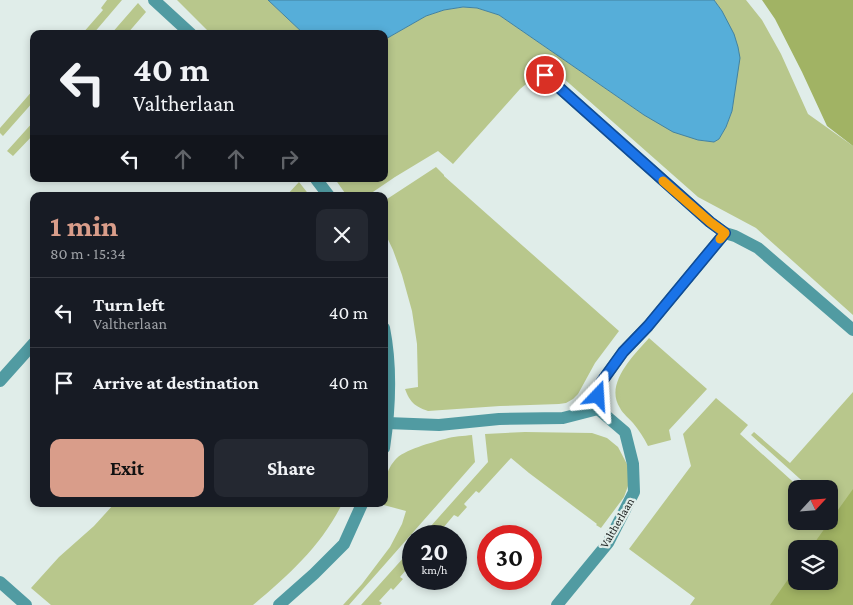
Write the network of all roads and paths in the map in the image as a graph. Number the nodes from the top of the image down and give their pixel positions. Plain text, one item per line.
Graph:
1 (154, 0) edge
2 (186, 30) edge
3 (545, 75) dead end
4 (318, 182) edge
5 (327, 192) edge
6 (725, 233) junction
7 (853, 330) edge
8 (30, 347) edge
9 (388, 363) edge
10 (0, 381) edge
11 (598, 409) junction
12 (388, 423) joint
13 (361, 507) edge
14 (0, 582) edge
15 (26, 605) edge
16 (279, 605) edge
17 (557, 605) edge

1 - 2 street
3 - 6 street
4 - 5 street
6 - 7 street
6 - 11 street
8 - 10 street
9 - 12 street
11 - 12 street
11 - 17 street, Valtherlaan
13 - 16 street
14 - 15 street

